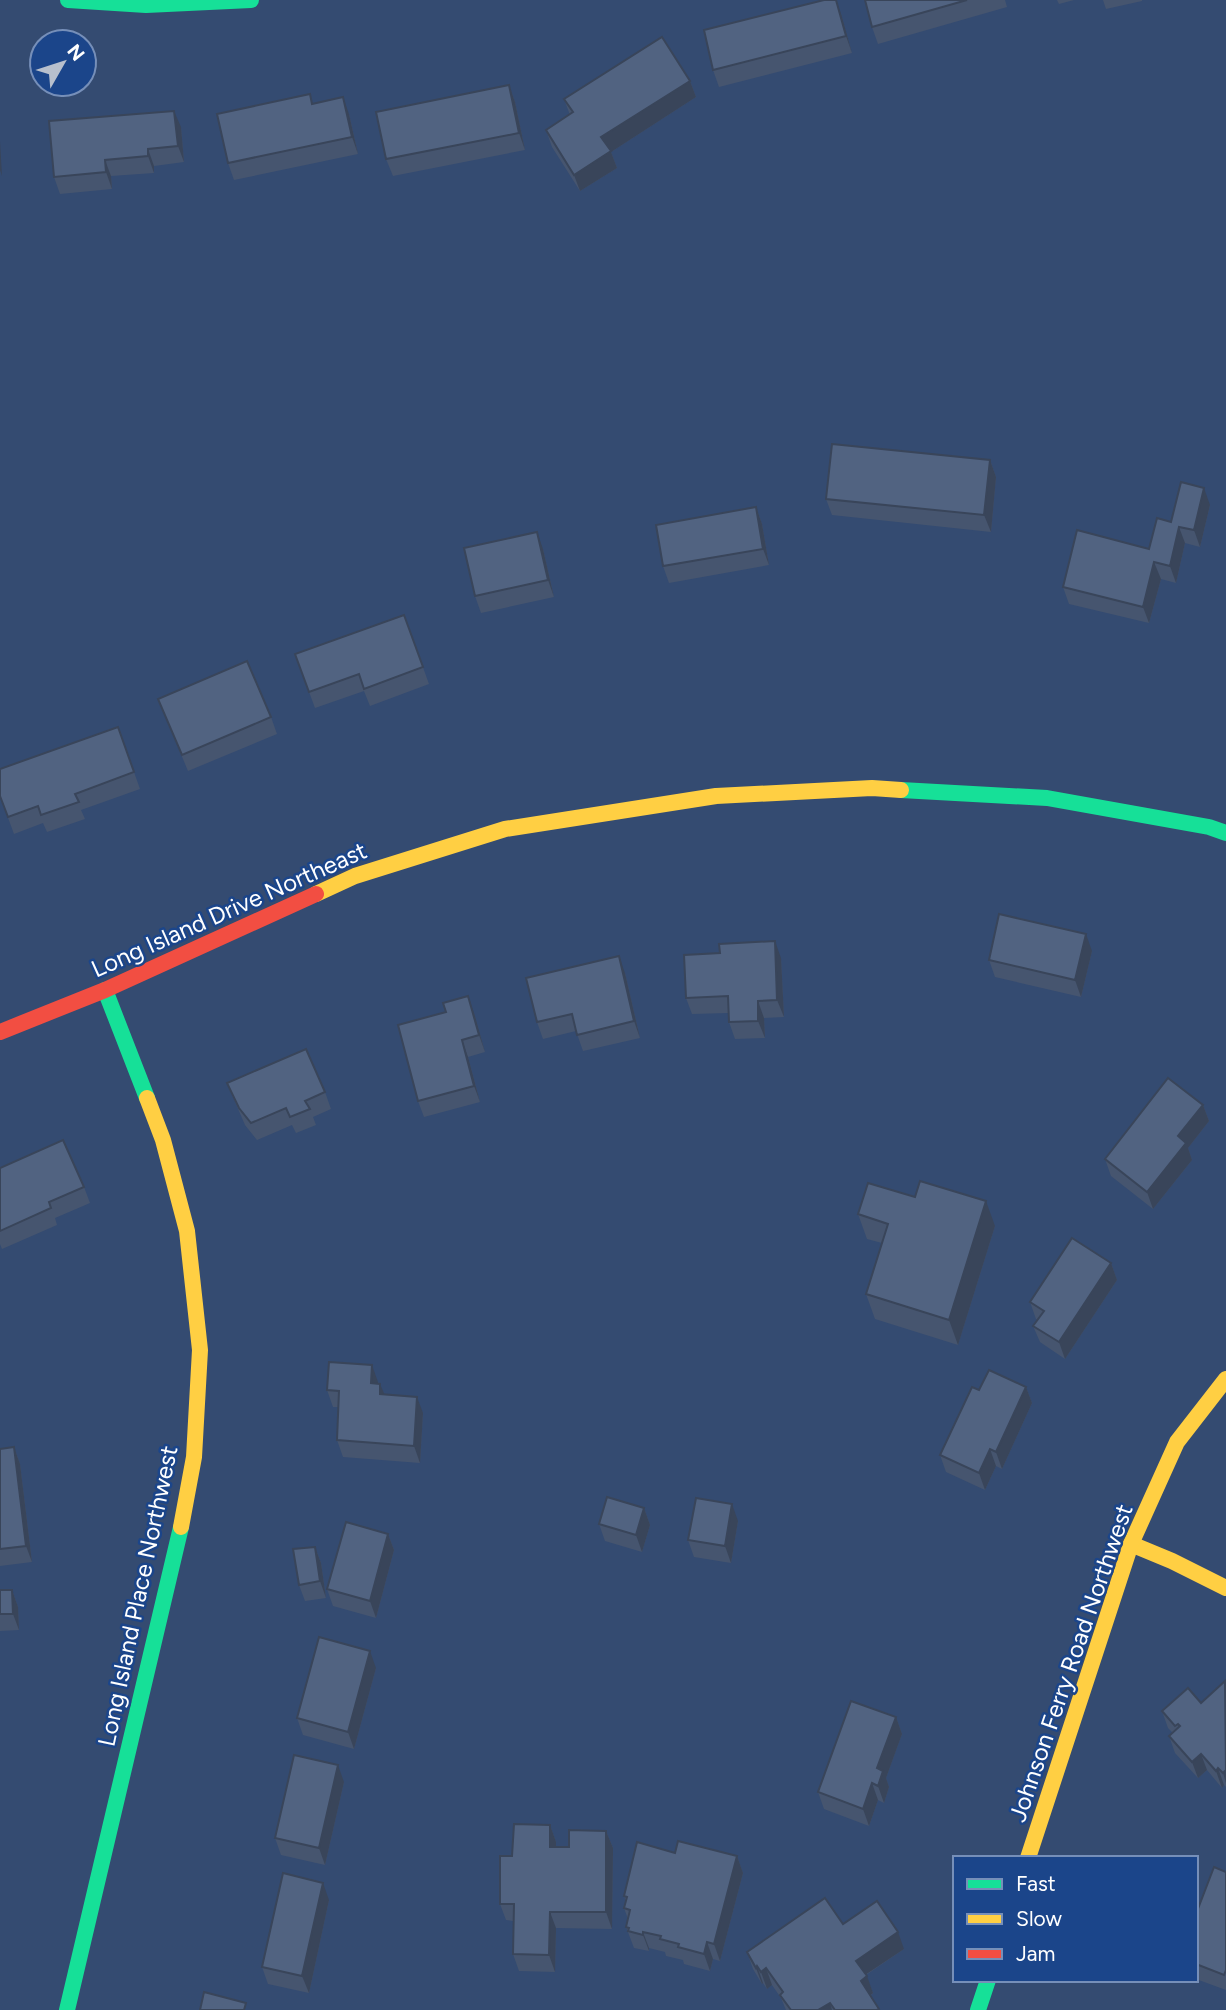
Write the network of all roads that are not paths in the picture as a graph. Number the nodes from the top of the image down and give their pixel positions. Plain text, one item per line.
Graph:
1 (68, 0) edge
2 (251, 0) edge
3 (1226, 833) edge
4 (105, 990) junction
5 (0, 1032) edge
6 (1226, 1379) edge
7 (1132, 1544) junction
8 (1226, 1588) edge
9 (1029, 1856) edge
10 (987, 1982) edge
11 (67, 2010) edge
12 (978, 2010) edge

1 - 2 street
3 - 4 street, Long Island Drive Northeast
4 - 5 street, Long Island Drive Northeast
4 - 11 street, Long Island Place Northwest
6 - 7 street, Johnson Ferry Road Northwest
7 - 8 street
7 - 9 street, Johnson Ferry Road Northwest
10 - 12 street

